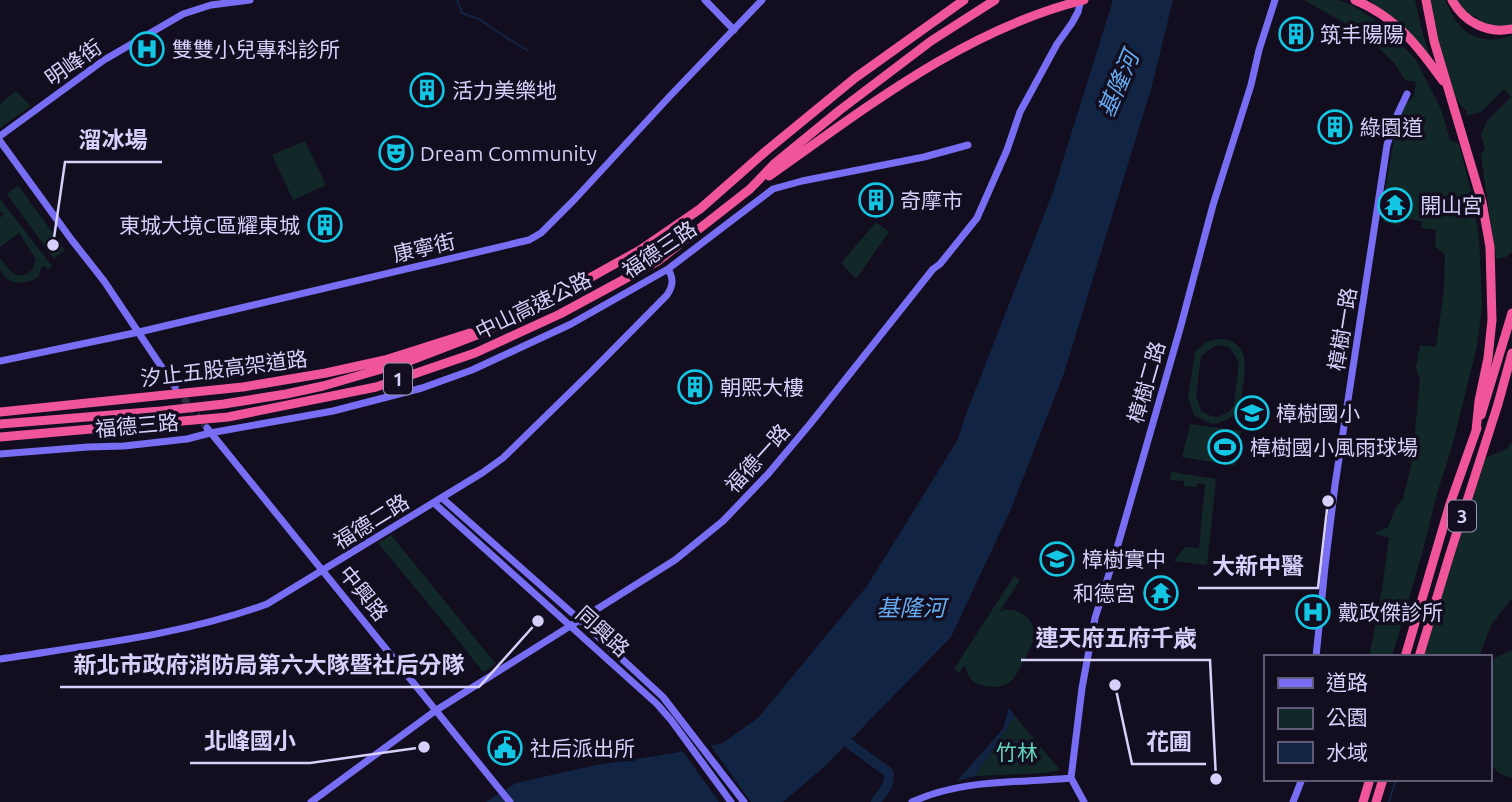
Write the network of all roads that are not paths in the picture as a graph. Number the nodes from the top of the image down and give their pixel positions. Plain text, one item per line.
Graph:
1 (250, 0) edge
2 (705, 0) edge
3 (762, 0) edge
4 (964, 0) edge
5 (995, 0) edge
6 (1275, 0) edge
7 (1355, 0) edge
8 (1426, 0) edge
9 (1452, 0) edge
10 (1079, 1) edge
11 (1512, 29) edge
12 (734, 30) junction
13 (1448, 88) junction
14 (1407, 94) dead end
15 (0, 138) edge
16 (968, 145) dead end
17 (750, 189) junction
18 (668, 269) junction
19 (1512, 313) edge
20 (508, 321) junction
21 (139, 332) junction
22 (1512, 353) edge
23 (0, 361) edge
24 (1512, 367) edge
25 (1506, 376) junction
26 (175, 387) tunnel mouth
27 (0, 412) edge
28 (0, 424) edge
29 (1476, 430) junction
30 (208, 431) junction
31 (0, 437) edge
32 (0, 454) edge
33 (442, 498) junction
34 (434, 503) junction
35 (323, 571) junction
36 (580, 620) junction
37 (570, 625) junction
38 (1316, 655) edge
39 (1406, 655) edge
40 (1420, 655) edge
41 (0, 659) edge
42 (435, 711) junction
43 (675, 717) junction
44 (1071, 778) junction
45 (1301, 781) edge
46 (1369, 781) edge
47 (1382, 781) edge
48 (311, 802) edge
49 (510, 802) edge
50 (730, 802) edge
51 (744, 802) edge
52 (912, 802) edge
53 (1084, 802) edge
54 (1293, 802) edge
55 (1363, 802) edge
56 (1376, 802) edge

1 - 15 street, 明峰街
2 - 12 street
3 - 12 street, 康寧街
4 - 20 highway, 中山高速公路 / 1
5 - 17 highway, 中山高速公路 / 1
6 - 44 street, 樟樹二路
7 - 13 highway
8 - 13 highway
9 - 11 highway
10 - 17 highway
10 - 36 street, 福德一路
12 - 21 street, 康寧街
13 - 29 highway
14 - 38 street, 樟樹一路
15 - 21 street
16 - 18 street, 福德三路
17 - 31 highway, 中山高速公路 / 1
18 - 30 street, 福德三路
18 - 33 street, 福德二路
19 - 29 highway, 3
20 - 27 highway, 汐止五股高架道路 / 1
20 - 28 highway, 中山高速公路 / 1
21 - 23 street, 康寧街
21 - 26 street
22 - 25 highway, 3
24 - 25 highway
25 - 40 highway, 3
29 - 39 highway, 3
30 - 32 street, 福德三路
30 - 35 street, 中興路
33 - 34 street, 福德二路
33 - 36 street, 同興路
34 - 35 street, 福德二路
34 - 37 street, 同興路
35 - 41 street, 福德二路
35 - 42 street, 中興路
36 - 37 street, 福德一路
36 - 43 street, 同興路
37 - 42 street, 福德一路
37 - 43 street, 同興路
42 - 48 street, 福德一路
42 - 49 street, 中興路
43 - 50 street, 同興路
43 - 51 street
44 - 52 street
44 - 53 street
45 - 54 street
46 - 55 highway
47 - 56 highway

